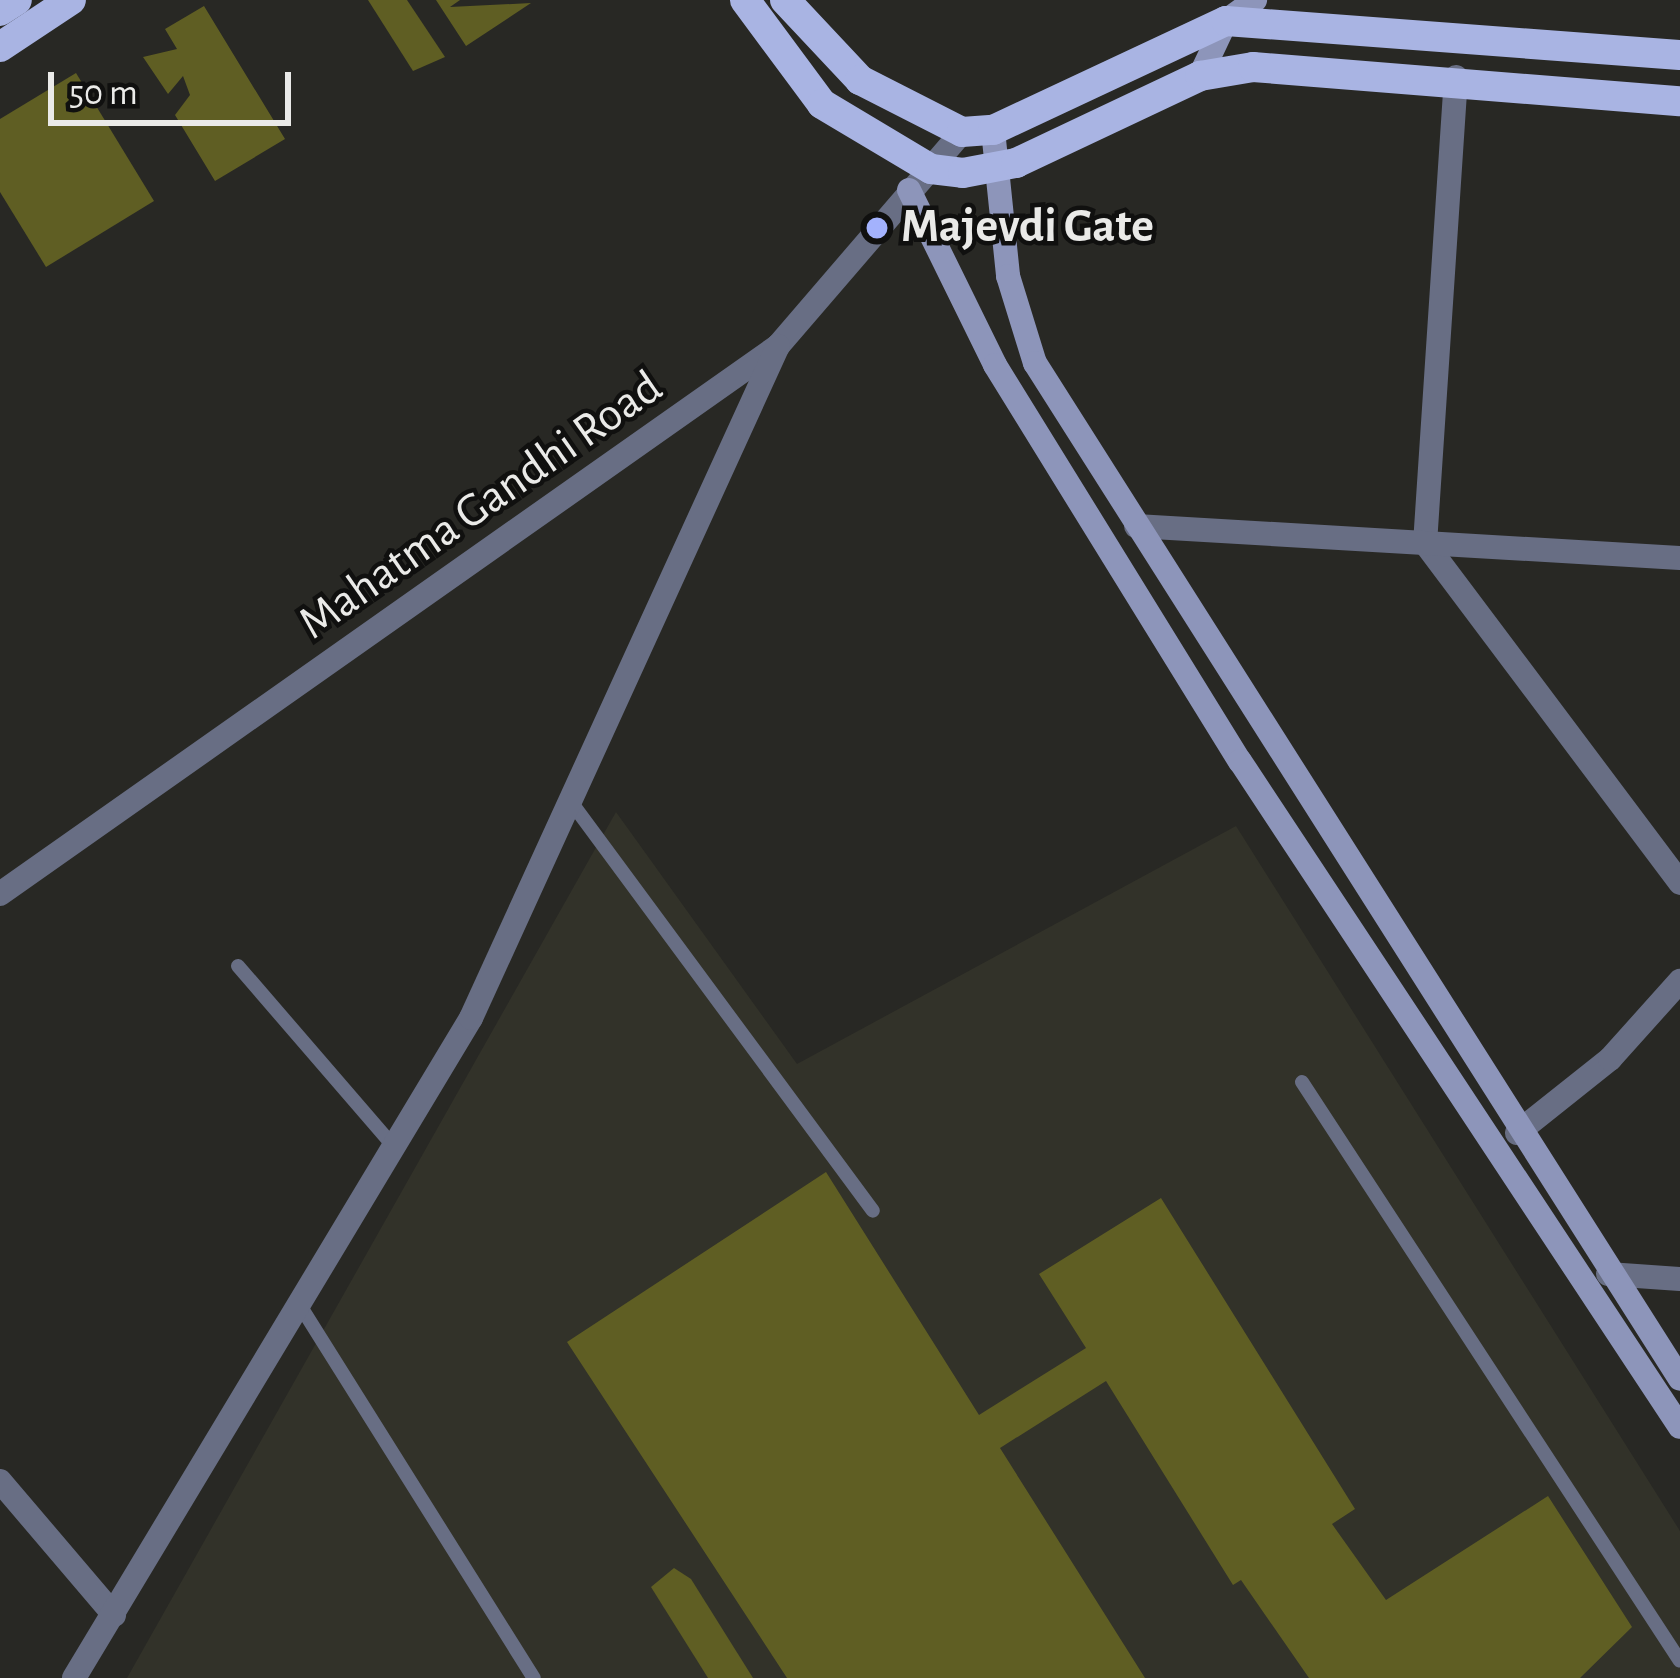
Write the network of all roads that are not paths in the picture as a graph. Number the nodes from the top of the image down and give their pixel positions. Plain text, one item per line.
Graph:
1 (17, 0) edge
2 (71, 0) edge
3 (745, 0) edge
4 (785, 0) edge
5 (1256, 0) edge
6 (0, 10) edge
7 (1226, 21) junction
8 (0, 47) edge
9 (1680, 55) edge
10 (1200, 76) junction
11 (1456, 77) junction
12 (1680, 101) edge
13 (993, 130) junction
14 (962, 132) junction
15 (997, 170) junction
16 (920, 179) junction
17 (778, 346) junction
18 (1136, 526) junction
19 (1425, 543) junction
20 (1680, 558) edge
21 (574, 806) junction
22 (1680, 883) edge
23 (0, 894) edge
24 (238, 966) dead end
25 (1680, 981) edge
26 (1303, 1082) dead end
27 (1516, 1132) junction
28 (397, 1150) junction
29 (873, 1210) dead end
30 (1608, 1274) junction
31 (1680, 1279) edge
32 (301, 1307) junction
33 (1680, 1379) edge
34 (1680, 1427) edge
35 (0, 1481) edge
36 (114, 1615) junction
37 (1680, 1661) edge
38 (74, 1678) edge
39 (534, 1678) edge

1 - 6 main road
2 - 8 main road
3 - 16 main road
4 - 14 main road
5 - 7 main road
7 - 9 main road
7 - 10 main road
7 - 13 main road
10 - 11 main road
10 - 15 main road
11 - 12 main road
11 - 19 street
13 - 14 main road
13 - 15 main road
14 - 16 street, Mahatma Gandhi Road
15 - 16 main road
15 - 18 main road
16 - 17 street, Mahatma Gandhi Road
16 - 34 main road
17 - 21 street
17 - 23 street, Mahatma Gandhi Road
18 - 19 street
18 - 27 main road
19 - 20 street
19 - 22 street
21 - 28 street
21 - 29 lane
24 - 28 lane
25 - 27 street
26 - 37 lane
27 - 30 main road
28 - 32 street
30 - 31 street
30 - 33 main road
32 - 36 street
32 - 39 lane
35 - 36 street
36 - 38 street

